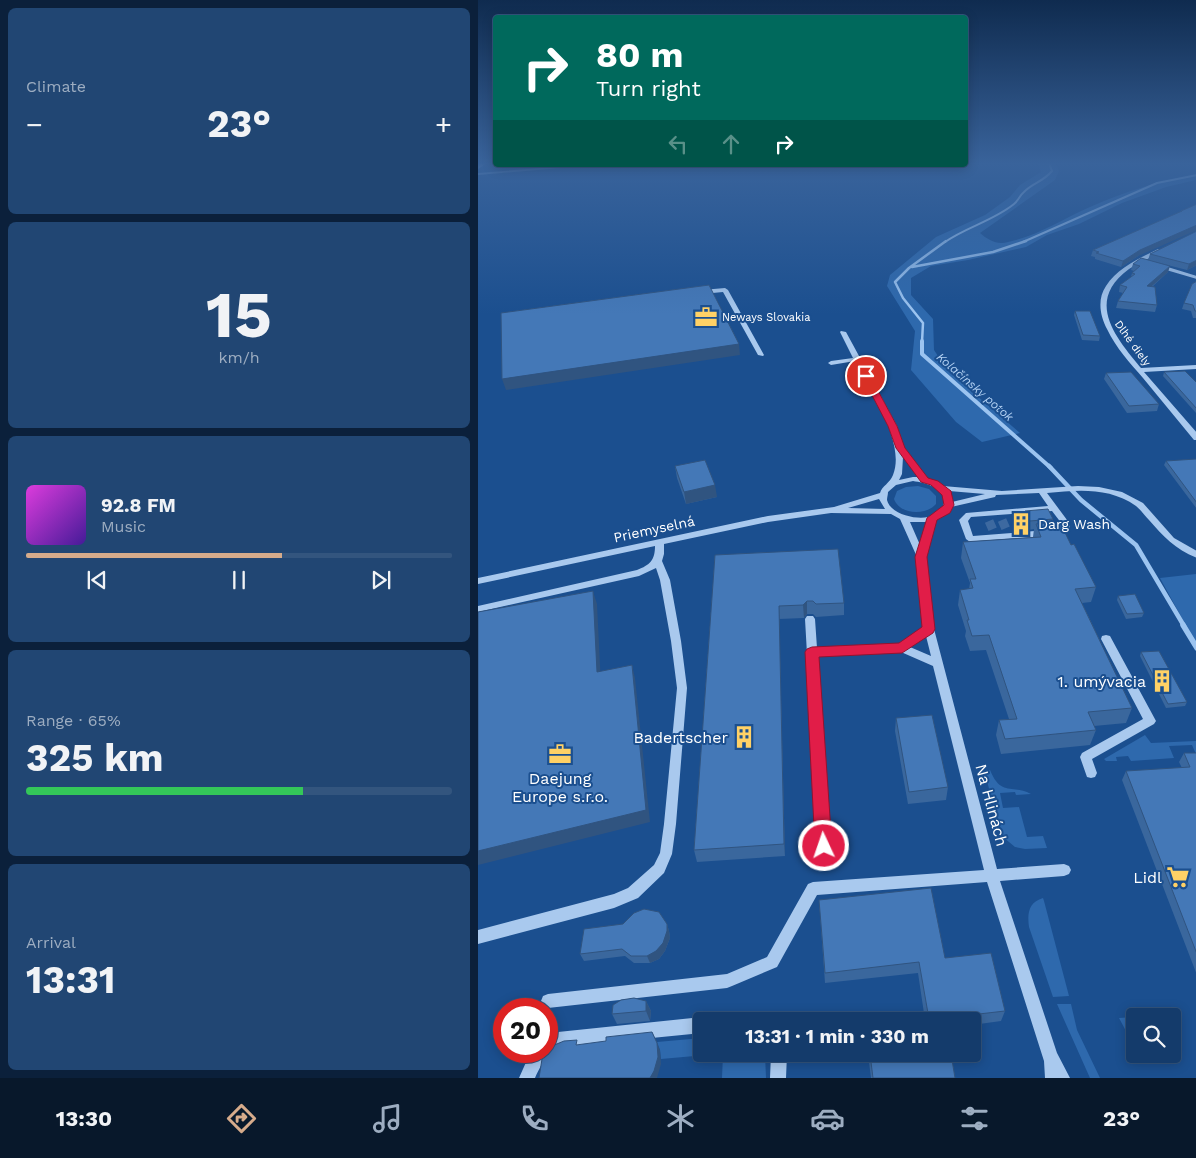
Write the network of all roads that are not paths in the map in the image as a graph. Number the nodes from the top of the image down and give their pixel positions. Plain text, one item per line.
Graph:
1 (1164, 248) edge
2 (1139, 260) junction
3 (1146, 262) edge
4 (1155, 265) edge
5 (1196, 278) edge
6 (695, 293) edge
7 (843, 332) dead end
8 (761, 355) dead end
9 (857, 359) junction
10 (831, 363) dead end
11 (1196, 367) edge
12 (1140, 370) junction
13 (1196, 438) edge
14 (900, 448) junction
15 (924, 480) junction
16 (893, 483) junction
17 (943, 488) junction
18 (1041, 490) junction
19 (1002, 493) junction
20 (883, 495) junction
21 (949, 505) junction
22 (831, 510) junction
23 (890, 512) junction
24 (904, 518) junction
25 (932, 518) junction
26 (1054, 521) junction
27 (1032, 522) junction
28 (1021, 523) junction
29 (1004, 524) junction
30 (659, 542) junction
31 (1196, 554) edge
32 (921, 557) junction
33 (658, 562) junction
34 (481, 580) edge
35 (478, 609) edge
36 (810, 619) dead end
37 (929, 629) junction
38 (1106, 639) dead end
39 (902, 648) junction
40 (812, 652) junction
41 (937, 663) junction
42 (1091, 774) dead end
43 (824, 846) dead end
44 (1064, 870) dead end
45 (992, 876) junction
46 (478, 937) edge
47 (558, 1000) edge
48 (693, 1026) edge
49 (558, 1040) edge
50 (1050, 1057) junction
51 (779, 1062) edge
52 (534, 1063) edge
53 (527, 1078) edge
54 (778, 1078) edge
55 (1053, 1078) edge
56 (1062, 1078) edge

1 - 2 street, Dlhé diely
2 - 3 street
2 - 12 street, Dlhé diely
4 - 5 street
6 - 8 street
7 - 9 street
9 - 10 street
9 - 14 street
11 - 12 street
12 - 13 street, Dlhé diely
14 - 15 street
14 - 16 street
15 - 16 street
15 - 17 street
16 - 20 street
17 - 19 street
17 - 21 street
18 - 19 street
18 - 26 street
18 - 31 street
19 - 21 street
20 - 22 street, Priemyselná
20 - 23 street
21 - 25 street
22 - 23 street, Priemyselná
22 - 30 street, Priemyselná
23 - 24 street, Priemyselná
24 - 25 street, Priemyselná
24 - 32 street, Na Hlinách
25 - 32 street, Na Hlinách
26 - 27 street
26 - 27 street
27 - 28 street
27 - 28 street
28 - 29 street
28 - 29 street
29 - 29 street
30 - 33 street
30 - 34 street, Priemyselná
32 - 37 street, Na Hlinách
33 - 35 street
33 - 46 street
36 - 40 street
37 - 39 street
37 - 41 street, Na Hlinách
38 - 42 street
39 - 40 street
39 - 41 street
40 - 43 street
41 - 45 street, Na Hlinách
44 - 45 street
45 - 47 street
45 - 50 street, Na Hlinách
48 - 49 street
50 - 55 street, Na Hlinách
50 - 56 street, Na Hlinách
51 - 54 street
52 - 53 street

